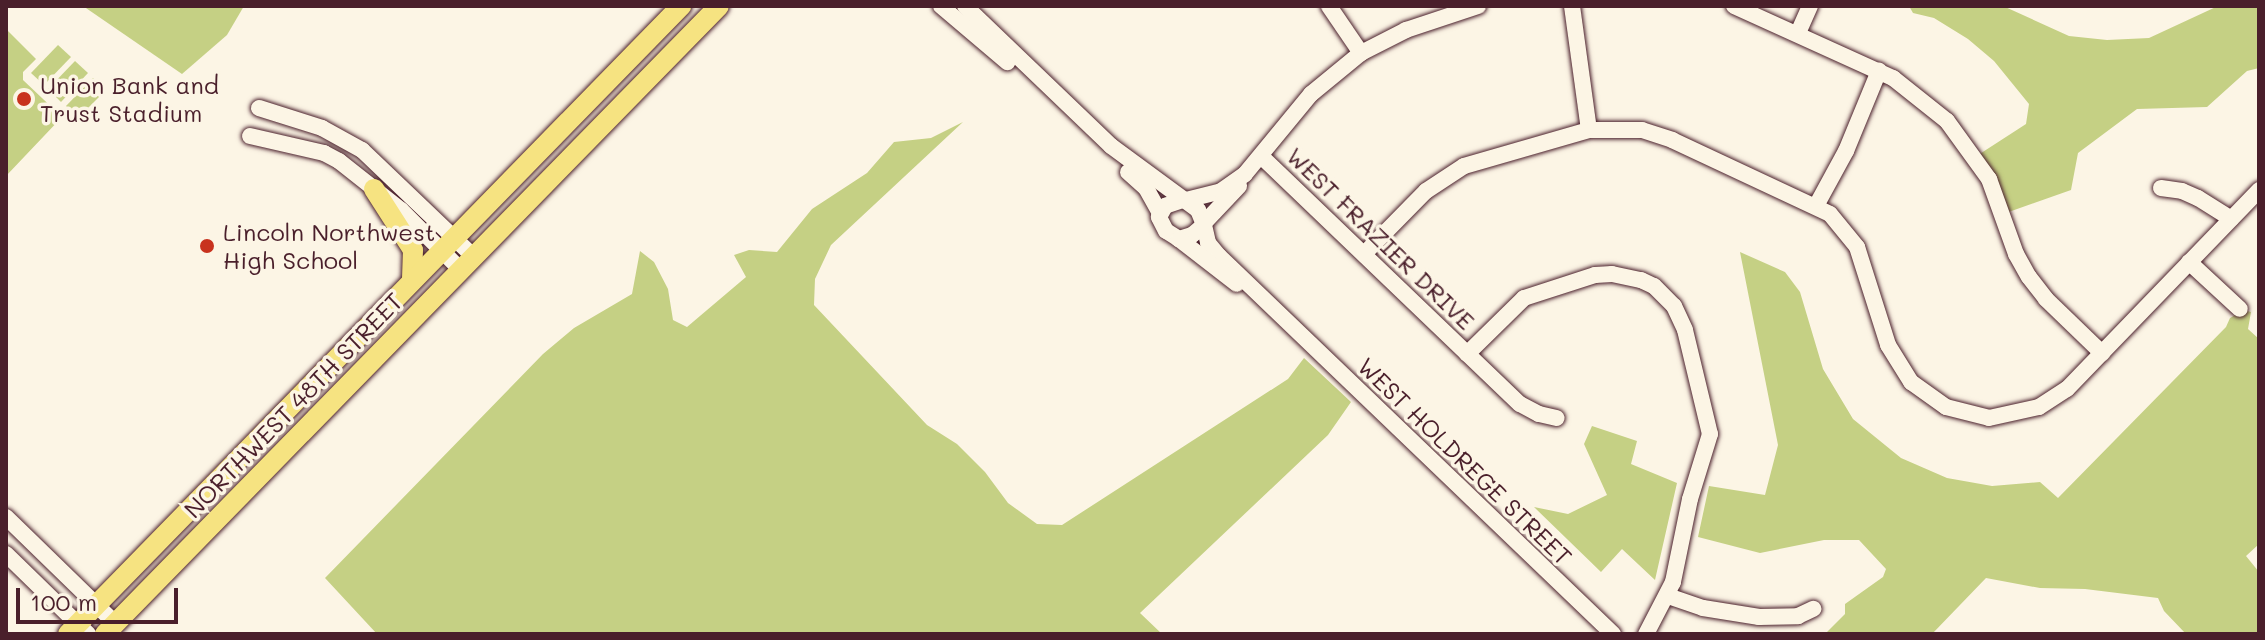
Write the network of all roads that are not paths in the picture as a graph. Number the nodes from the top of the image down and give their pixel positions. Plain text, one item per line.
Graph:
1 (681, 6) edge
2 (719, 6) edge
3 (941, 6) edge
4 (965, 6) edge
5 (1329, 6) edge
6 (1478, 6) edge
7 (1572, 6) edge
8 (1734, 6) edge
9 (1810, 6) edge
10 (1798, 33) junction
11 (1361, 53) junction
12 (1879, 71) junction
13 (259, 108) dead end
14 (1589, 130) junction
15 (250, 136) dead end
16 (1262, 157) junction
17 (1245, 174) junction
18 (2161, 188) dead end
19 (374, 189) junction
20 (2259, 190) edge
21 (1184, 200) junction
22 (1816, 206) junction
23 (1160, 213) junction
24 (2231, 219) junction
25 (1204, 224) junction
26 (1179, 239) junction
27 (448, 244) junction
28 (1364, 254) junction
29 (2189, 262) junction
30 (468, 264) junction
31 (412, 281) junction
32 (2240, 309) dead end
33 (1285, 322) junction
34 (2102, 353) junction
35 (1467, 354) junction
36 (1557, 418) dead end
37 (6, 517) edge
38 (6, 554) edge
39 (1668, 596) junction
40 (96, 604) junction
41 (1813, 609) dead end
42 (110, 629) edge
43 (78, 630) edge
44 (1613, 634) edge
45 (1646, 634) edge

1 - 27 main road, NORTHWEST 48TH STREET
2 - 30 main road, NORTHWEST 48TH STREET
3 - 23 street
4 - 21 street
5 - 11 street
6 - 11 street
7 - 14 street
8 - 10 street
9 - 10 street
10 - 12 street
11 - 16 street
12 - 22 street
12 - 34 street
13 - 27 street
14 - 22 street
14 - 28 street
15 - 19 street
16 - 17 street
16 - 28 street, WEST FRAZIER DRIVE
17 - 21 street
17 - 25 street
18 - 24 street
19 - 27 street
19 - 31 main road
20 - 24 street
21 - 23 street
21 - 25 street
22 - 34 street
23 - 26 street
24 - 29 street
25 - 26 street
25 - 33 street, WEST HOLDREGE STREET
26 - 33 street, WEST HOLDREGE STREET
27 - 30 street
27 - 31 main road, NORTHWEST 48TH STREET
28 - 35 street, WEST FRAZIER DRIVE
29 - 32 street
29 - 34 street
30 - 42 main road, NORTHWEST 48TH STREET
31 - 40 main road, NORTHWEST 48TH STREET
33 - 44 street, WEST HOLDREGE STREET
35 - 36 street, WEST FRAZIER DRIVE
35 - 39 street
37 - 40 street
38 - 43 street
39 - 41 street
39 - 45 street
40 - 42 street
40 - 43 main road, NORTHWEST 48TH STREET

